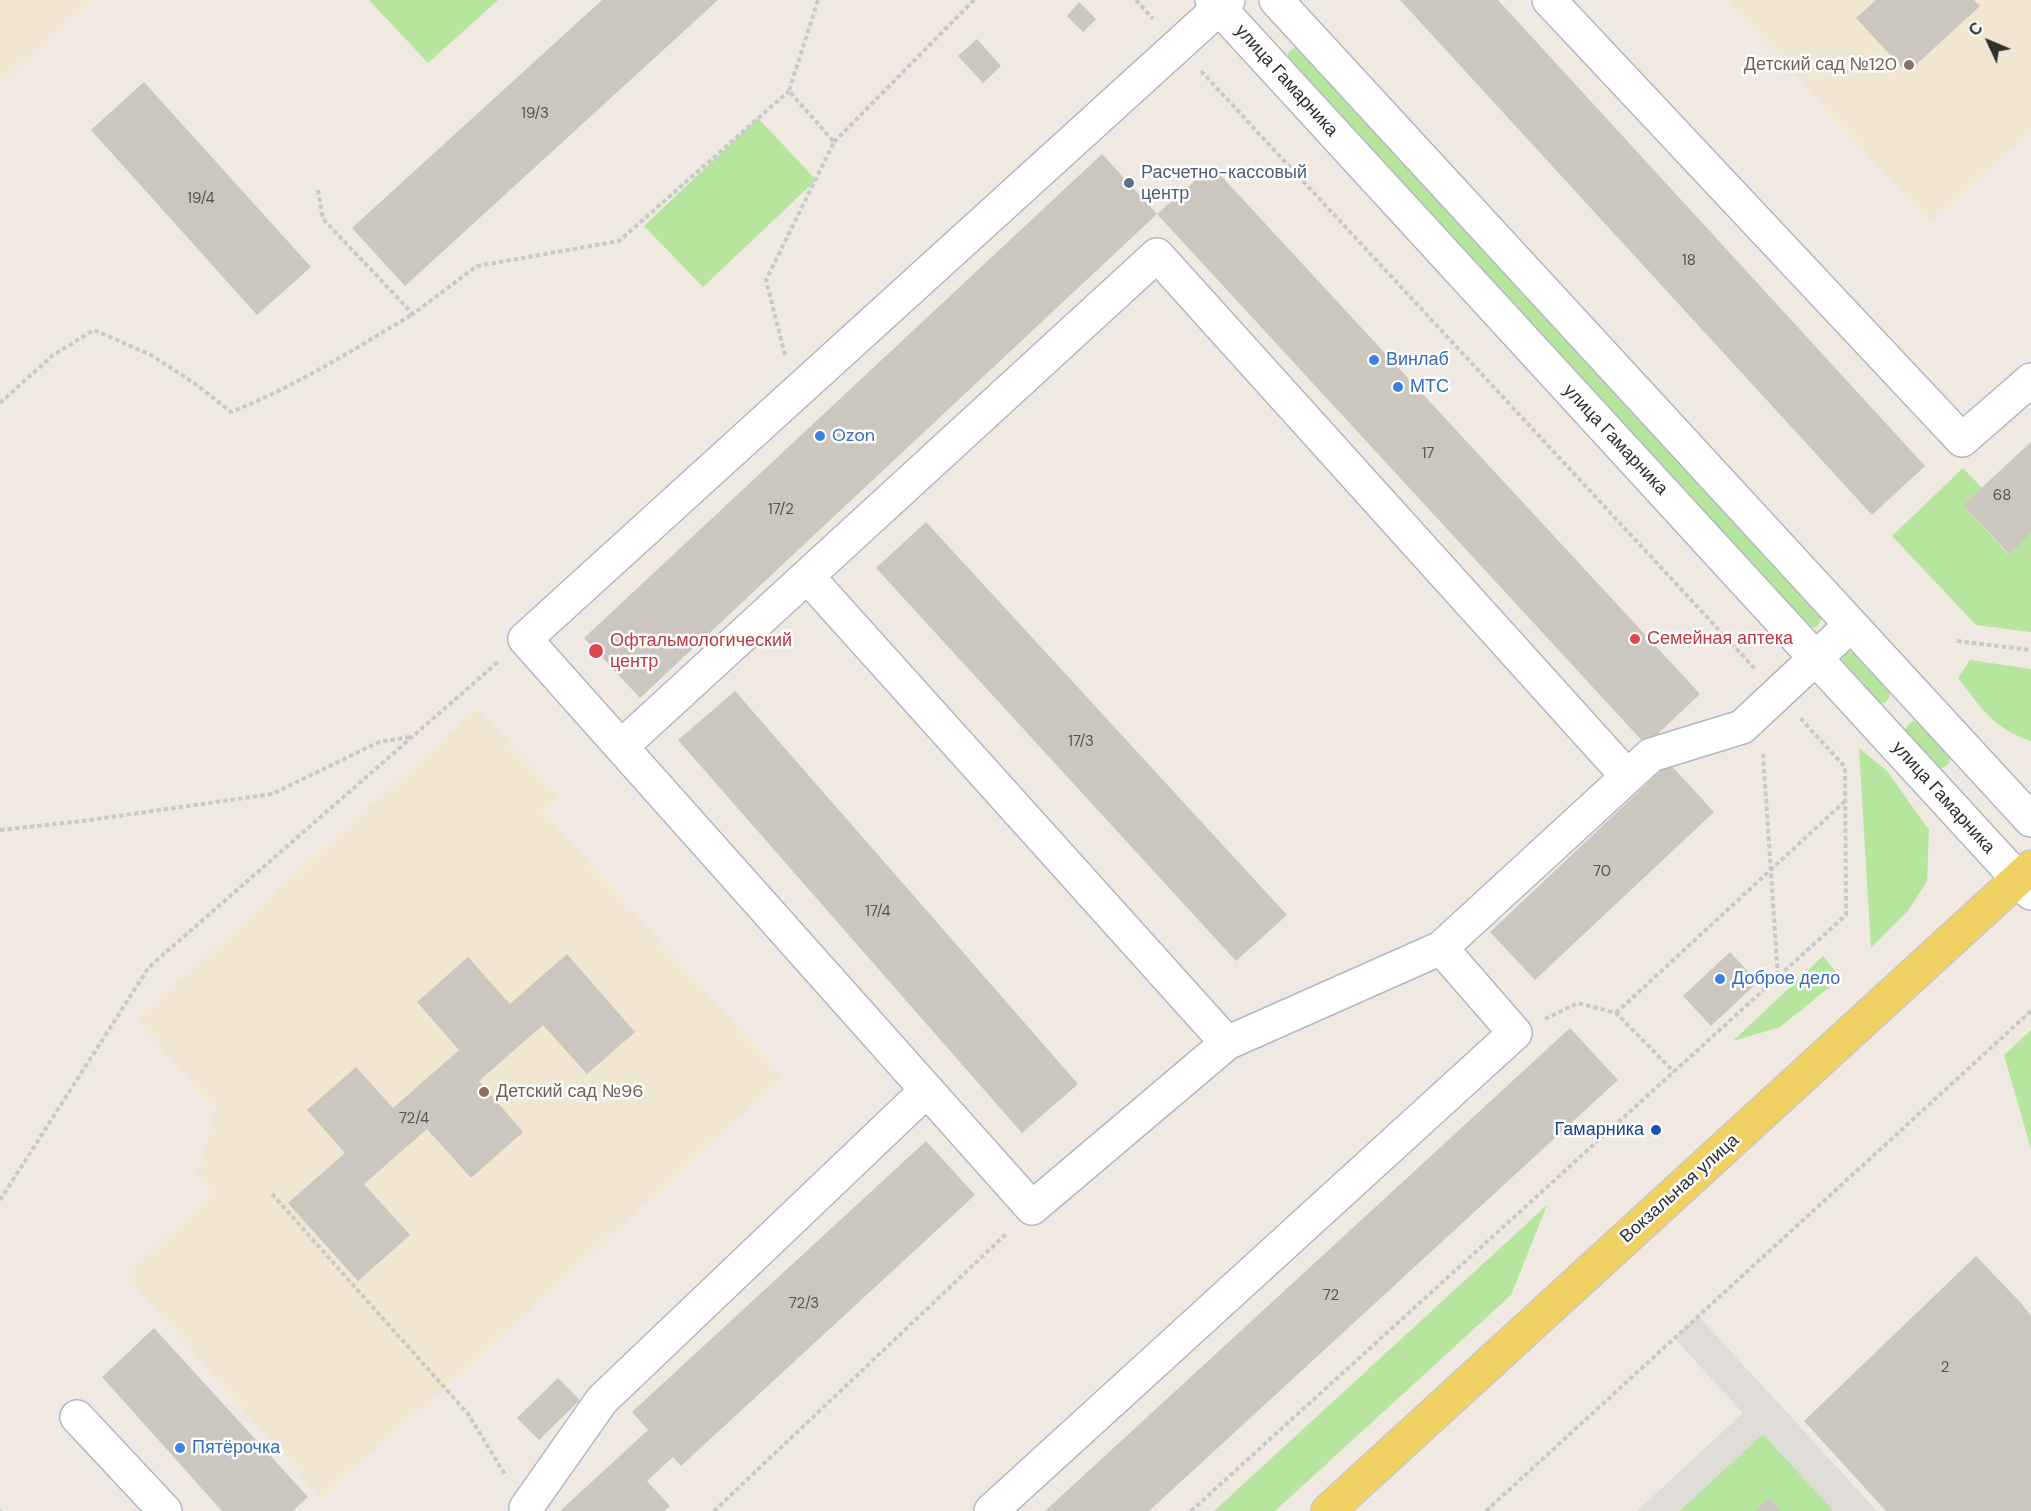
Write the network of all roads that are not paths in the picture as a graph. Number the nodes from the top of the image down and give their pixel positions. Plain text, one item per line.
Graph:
1 (1549, 0) edge
2 (1220, 3) edge
3 (1293, 6) edge
4 (1257, 48) junction
5 (2031, 380) edge
6 (807, 576) junction
7 (1851, 625) junction
8 (1816, 658) junction
9 (622, 746) junction
10 (1627, 776) junction
11 (2031, 820) edge
12 (2027, 880) edge
13 (1441, 948) junction
14 (1227, 1043) junction
15 (927, 1090) junction
16 (77, 1417) dead end
17 (526, 1509) edge
18 (165, 1511) edge
19 (991, 1511) edge
20 (1328, 1511) edge

1 - 5 street
2 - 4 street, улица Гамарника
2 - 9 street
3 - 4 street
3 - 7 street
4 - 8 street, улица Гамарника
6 - 9 street
6 - 10 street
6 - 14 street
7 - 8 street
7 - 11 street
8 - 10 street
8 - 12 street, улица Гамарника
9 - 15 street
10 - 13 street
12 - 20 main road, Вокзальная улица
13 - 14 street
13 - 19 street
14 - 15 street
15 - 17 street
16 - 18 street

